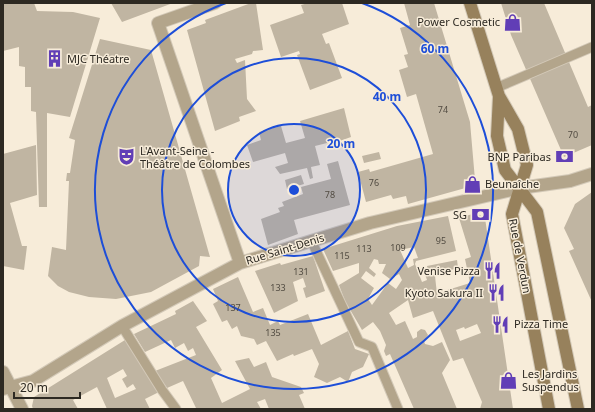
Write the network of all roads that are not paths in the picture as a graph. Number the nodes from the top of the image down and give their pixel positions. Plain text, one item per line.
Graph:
1 (215, 3) edge
2 (470, 3) edge
3 (592, 47) edge
4 (498, 92) junction
5 (592, 174) edge
6 (520, 188) junction
7 (311, 240) junction
8 (240, 263) junction
9 (122, 326) junction
10 (3, 372) edge
11 (6, 389) edge
12 (22, 409) edge
13 (176, 409) edge
14 (398, 409) edge
15 (549, 409) edge
16 (578, 409) edge

1 - 8 street
2 - 4 main road
3 - 4 lane
4 - 6 main road
4 - 6 main road, Rue de Verdun
5 - 6 street, Rue Saint-Denis
6 - 7 street, Rue Saint-Denis
6 - 15 main road, Rue de Verdun
6 - 16 main road
7 - 8 street, Rue Saint-Denis
7 - 14 lane
8 - 9 street, Rue Saint-Denis
9 - 11 street, Rue Saint-Denis
9 - 13 lane
10 - 11 street
11 - 12 street

